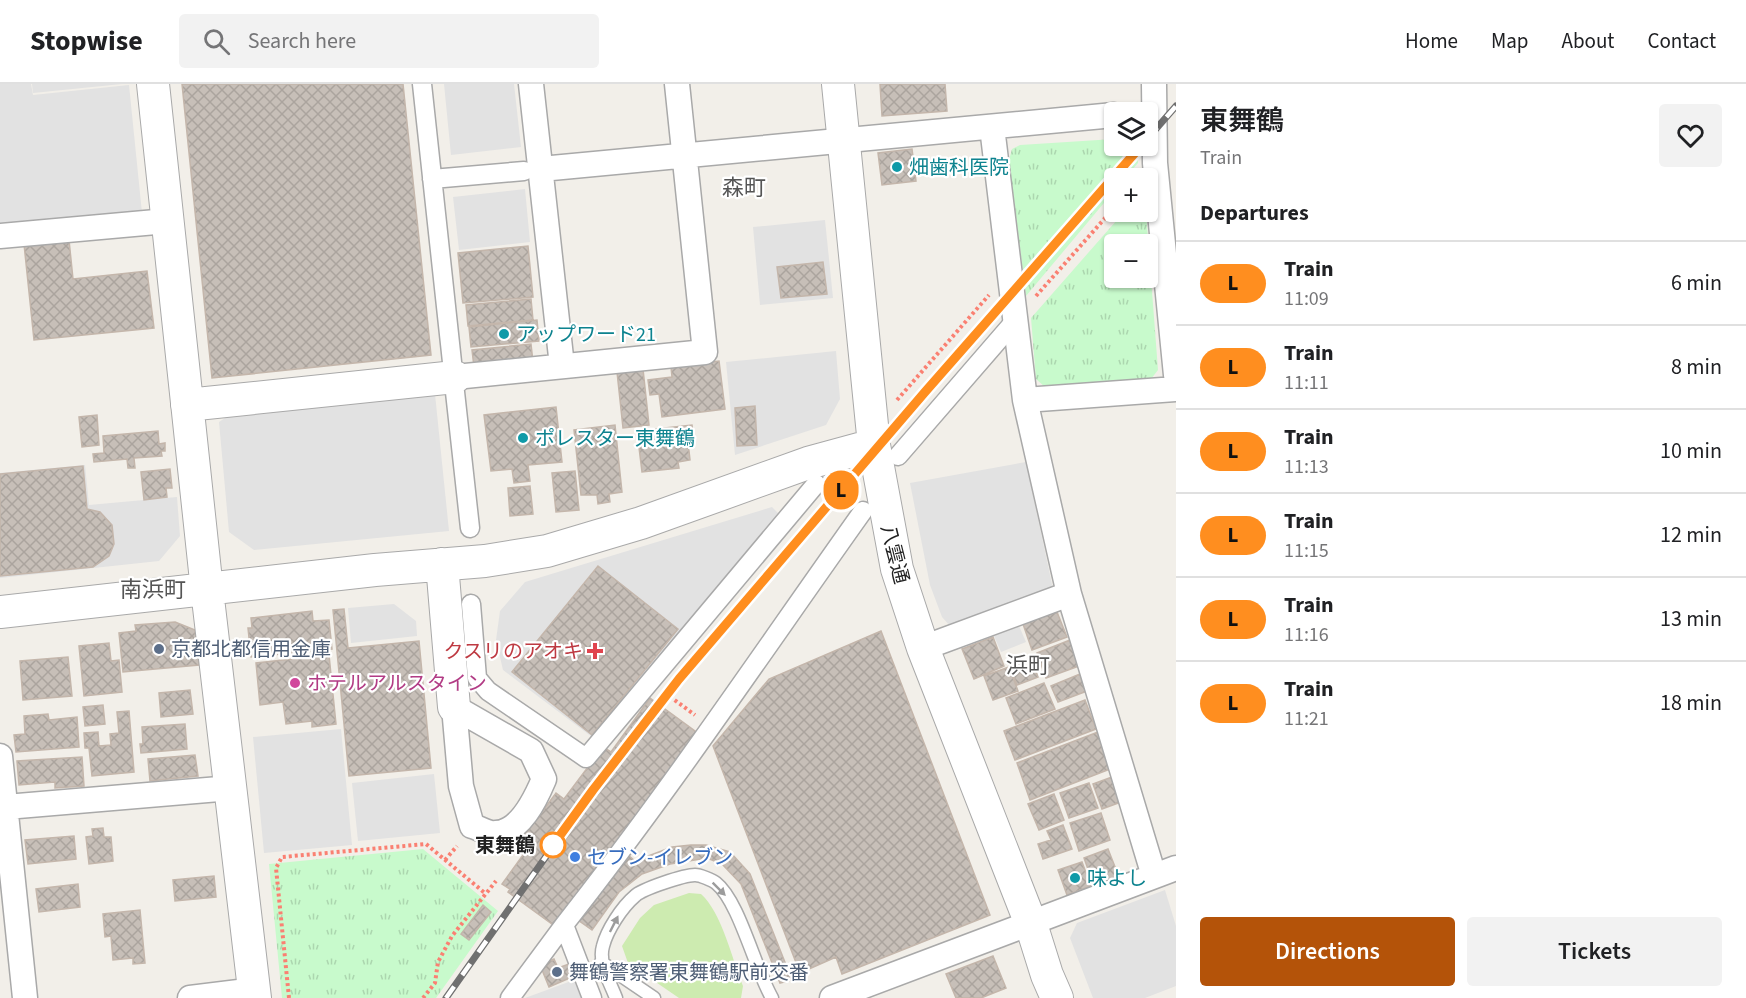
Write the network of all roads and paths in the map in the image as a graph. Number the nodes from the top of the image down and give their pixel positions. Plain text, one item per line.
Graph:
1 (153, 84) edge
2 (422, 84) edge
3 (531, 84) edge
4 (677, 84) edge
5 (838, 84) edge
6 (1154, 84) edge
7 (1148, 102) edge
8 (1104, 116) edge
9 (992, 127) junction
10 (843, 140) junction
11 (684, 155) junction
12 (1153, 156) edge
13 (532, 170) junction
14 (432, 179) junction
15 (1104, 219) edge
16 (167, 221) junction
17 (0, 236) edge
18 (1011, 273) junction
19 (1014, 322) junction
20 (562, 366) junction
21 (1176, 375) edge
22 (454, 377) junction
23 (1176, 389) edge
24 (1025, 400) junction
25 (892, 404) dead end
26 (187, 405) junction
27 (886, 450) junction
28 (816, 484) dead end
29 (863, 511) dead end
30 (470, 528) dead end
31 (442, 564) junction
32 (207, 590) junction
33 (1069, 594) junction
34 (471, 604) dead end
35 (0, 612) edge
36 (923, 648) junction
37 (650, 681) junction
38 (454, 707) junction
39 (710, 727) junction
40 (0, 756) edge
41 (231, 788) junction
42 (6, 807) junction
43 (457, 846) dead end
44 (445, 860) junction
45 (1165, 872) edge
46 (496, 881) dead end
47 (486, 894) junction
48 (1031, 924) junction
49 (564, 925) junction
50 (601, 962) junction
51 (255, 994) edge
52 (25, 998) edge
53 (190, 998) edge
54 (289, 998) edge
55 (423, 998) edge
56 (510, 998) edge
57 (592, 998) edge
58 (616, 998) edge
59 (654, 998) edge
60 (772, 998) edge
61 (832, 998) edge
62 (1057, 998) edge

1 - 16 street
2 - 14 street
3 - 13 street
4 - 11 street
5 - 10 street, 八雲通
6 - 7 street
8 - 9 street
9 - 10 street
9 - 18 street
10 - 11 street
10 - 27 street, 八雲通
11 - 13 street
11 - 20 street
12 - 21 street
13 - 14 street
13 - 20 street
14 - 22 street
15 - 19 path
16 - 17 street
16 - 26 street
18 - 19 street
18 - 25 path
19 - 24 street
19 - 27 street
20 - 22 street
22 - 26 street
22 - 30 street
23 - 24 street
24 - 33 street
26 - 32 street
27 - 31 street
27 - 36 street, 八雲通
28 - 37 street
29 - 39 street
31 - 32 street
31 - 38 street
32 - 35 street
32 - 41 street
33 - 36 street
33 - 45 street
34 - 37 street
36 - 48 street, 八雲通
37 - 39 path
38 - 38 street
39 - 49 street
40 - 42 street
41 - 42 street
41 - 51 street
42 - 52 street
43 - 44 path
44 - 47 path
44 - 54 path
45 - 48 street
46 - 47 path
47 - 55 path
48 - 61 street
48 - 62 street, 八雲通
49 - 56 street
49 - 57 street
50 - 58 lane
50 - 59 lane
50 -> 60 lane
51 - 53 street

